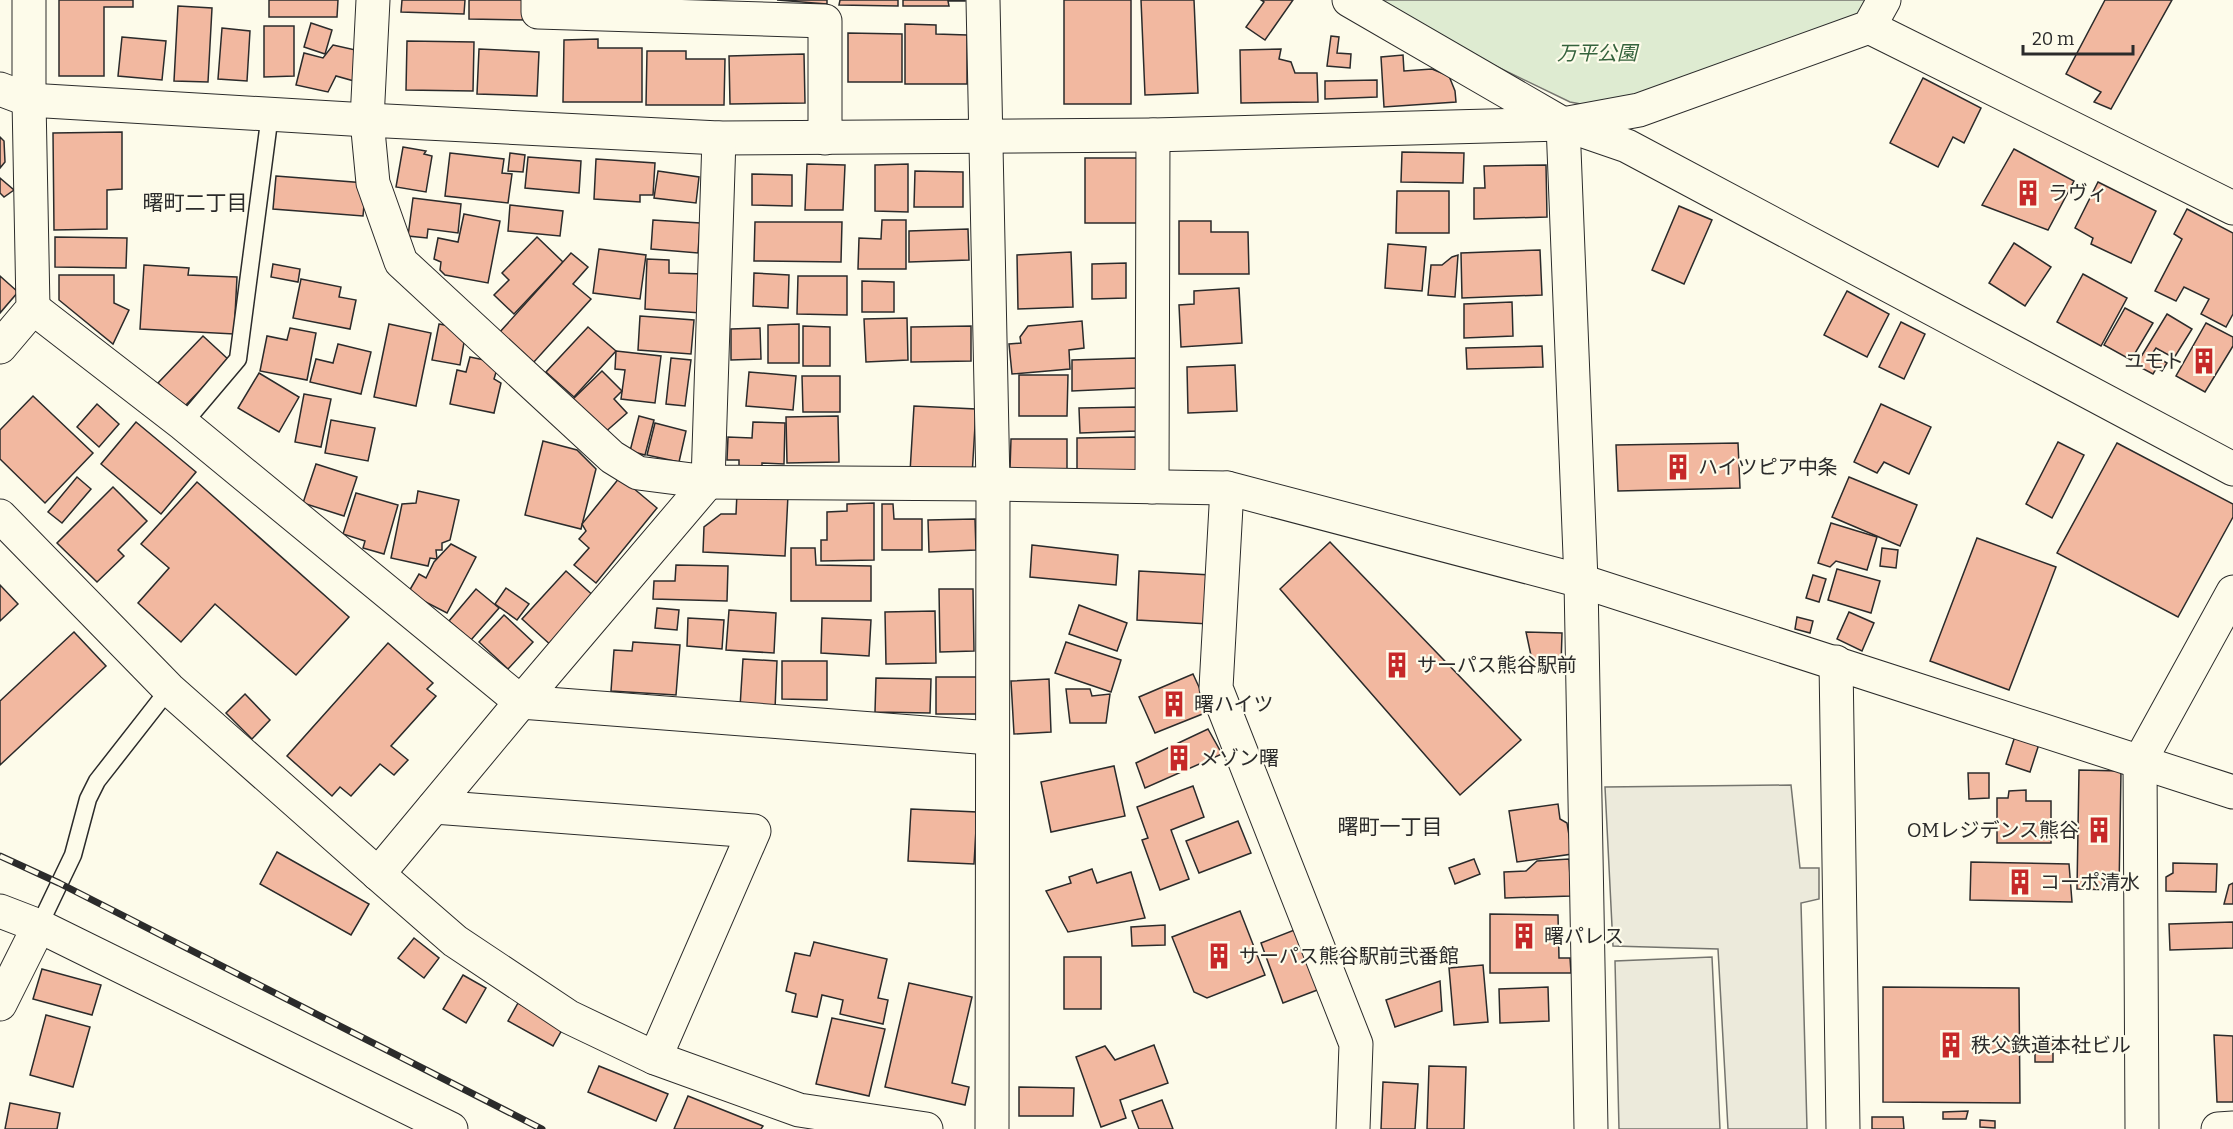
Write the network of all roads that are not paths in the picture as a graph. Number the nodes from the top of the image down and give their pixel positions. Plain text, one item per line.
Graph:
1 (29, 0) edge
2 (373, 0) edge
3 (538, 0) edge
4 (983, 0) edge
5 (1349, 0) edge
6 (1876, 13) edge
7 (14, 94) edge
8 (270, 114) junction
9 (367, 120) junction
10 (1563, 124) junction
11 (1153, 135) junction
12 (985, 137) junction
13 (719, 138) junction
14 (825, 138) junction
15 (2233, 208) edge
16 (33, 308) junction
17 (0, 347) edge
18 (183, 424) junction
19 (2233, 469) edge
20 (708, 482) junction
21 (993, 484) junction
22 (1152, 488) junction
23 (1227, 488) junction
24 (0, 516) edge
25 (1581, 581) junction
26 (2233, 592) edge
27 (1836, 662) junction
28 (169, 689) junction
29 (521, 702) junction
30 (991, 738) junction
31 (2140, 761) junction
32 (2233, 792) edge
33 (434, 807) junction
34 (378, 874) junction
35 (0, 911) edge
36 (39, 926) junction
37 (0, 1005) edge
38 (655, 1058) junction
39 (802, 1119) edge
40 (2233, 1128) edge
41 (451, 1129) edge
42 (926, 1129) edge
43 (992, 1129) edge
44 (1353, 1129) edge
45 (1591, 1129) edge
46 (1843, 1129) edge
47 (2142, 1129) edge
48 (2218, 1129) edge

1 - 7 street
2 - 9 street
3 - 14 street
4 - 12 street
5 - 10 street
6 - 10 street
6 - 15 street
7 - 8 street
7 - 16 street
8 - 9 street
8 - 18 lane
9 - 13 street
9 - 20 street
10 - 11 street
10 - 19 street
10 - 25 street
11 - 12 street
11 - 22 street
12 - 14 street
12 - 21 street
13 - 14 street
13 - 20 street
16 - 17 street
16 - 18 street
18 - 29 street
20 - 21 street
20 - 29 street
21 - 22 street
21 - 30 street
22 - 23 street
23 - 25 street
23 - 44 street
24 - 28 street
25 - 27 street
25 - 45 street
26 - 31 street
27 - 31 street
27 - 46 street
28 - 34 street
28 - 36 lane
29 - 30 street
29 - 33 street
30 - 43 street
31 - 32 street
31 - 47 street
33 - 34 street
33 - 38 street
34 - 38 street
35 - 36 street
36 - 37 street
36 - 41 street
38 - 39 street
39 - 42 street
40 - 48 street

